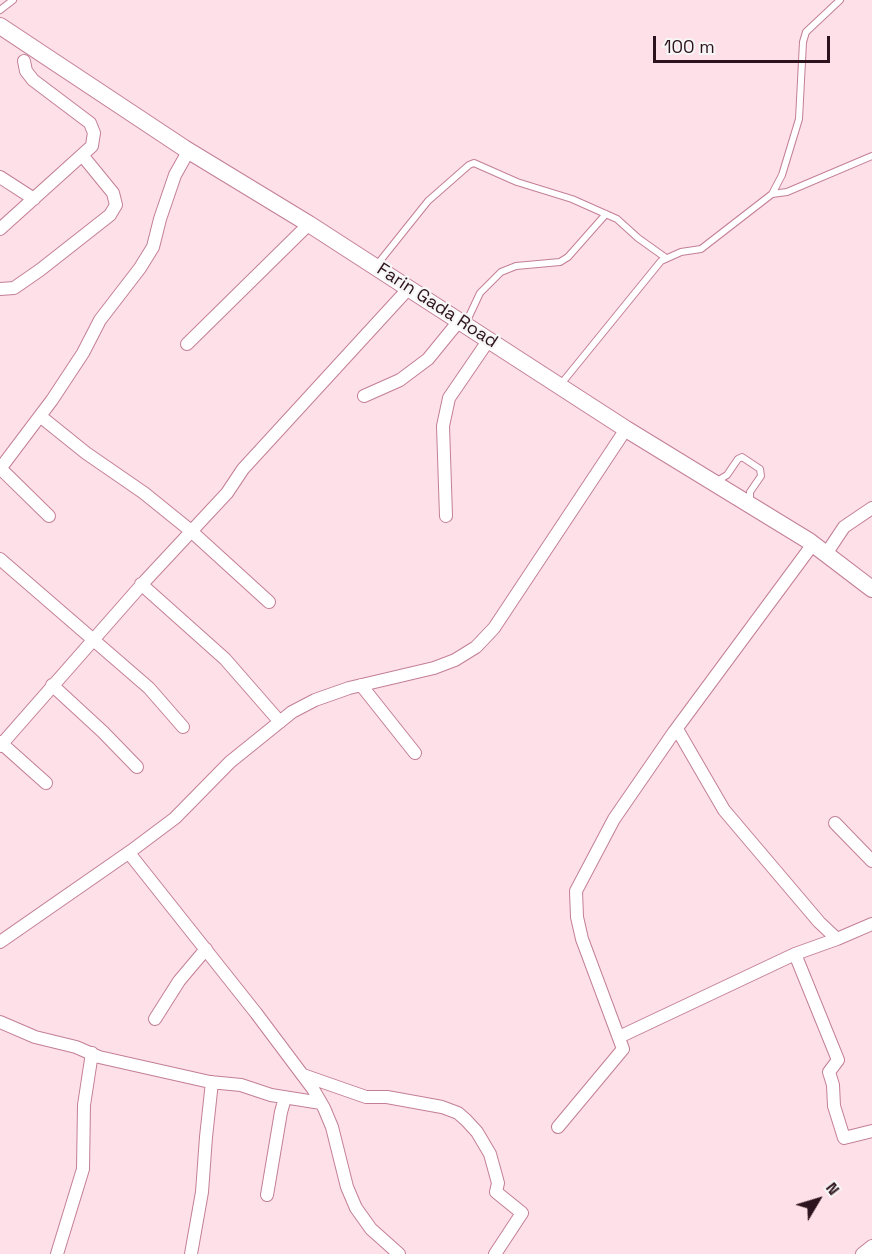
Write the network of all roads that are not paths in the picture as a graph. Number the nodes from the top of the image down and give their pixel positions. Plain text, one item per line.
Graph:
1 (13, 0) edge
2 (840, 0) edge
3 (0, 10) edge
4 (0, 26) edge
5 (24, 61) dead end
6 (189, 150) junction
7 (82, 155) junction
8 (872, 156) edge
9 (0, 177) edge
10 (772, 194) junction
11 (34, 199) junction
12 (606, 214) junction
13 (309, 224) junction
14 (0, 229) edge
15 (666, 258) junction
16 (375, 266) junction
17 (409, 288) junction
18 (0, 289) edge
19 (462, 323) junction
20 (488, 341) junction
21 (187, 344) dead end
22 (560, 385) junction
23 (364, 396) dead end
24 (40, 416) junction
25 (626, 429) junction
26 (0, 468) edge
27 (714, 482) junction
28 (751, 505) junction
29 (872, 508) edge
30 (49, 516) dead end
31 (446, 516) dead end
32 (191, 531) junction
33 (819, 549) junction
34 (0, 559) edge
35 (141, 584) junction
36 (872, 589) edge
37 (269, 602) dead end
38 (93, 639) junction
39 (52, 685) junction
40 (361, 686) junction
41 (280, 722) junction
42 (183, 727) dead end
43 (676, 729) junction
44 (1, 744) edge
45 (415, 753) dead end
46 (137, 768) dead end
47 (46, 783) dead end
48 (835, 823) dead end
49 (129, 853) junction
50 (872, 861) edge
51 (872, 924) edge
52 (0, 926) edge
53 (5, 939) edge
54 (837, 939) junction
55 (206, 949) junction
56 (795, 954) junction
57 (155, 1019) dead end
58 (0, 1022) edge
59 (619, 1037) junction
60 (92, 1053) junction
61 (303, 1075) junction
62 (212, 1082) junction
63 (285, 1098) junction
64 (321, 1102) junction
65 (558, 1127) dead end
66 (872, 1131) edge
67 (267, 1195) dead end
68 (872, 1246) edge
69 (391, 1251) edge
70 (57, 1254) edge
71 (192, 1254) edge
72 (495, 1254) edge
73 (862, 1254) edge

1 - 3 lane
2 - 10 lane
4 - 6 main road, Farin Gada Road
5 - 7 street
6 - 13 main road, Farin Gada Road
6 - 24 street
7 - 11 street
7 - 18 street
8 - 10 lane
9 - 11 street
10 - 15 lane
11 - 14 street
12 - 15 lane
12 - 16 lane
12 - 19 lane
13 - 16 main road, Farin Gada Road
13 - 21 street
15 - 22 lane
16 - 17 main road, Farin Gada Road
17 - 19 main road, Farin Gada Road
17 - 32 street
19 - 20 main road, Farin Gada Road
19 - 23 street
20 - 22 main road, Farin Gada Road
20 - 31 street
22 - 25 main road, Farin Gada Road
24 - 26 street
24 - 32 street
25 - 27 main road, Farin Gada Road
25 - 40 street
26 - 30 street
27 - 28 main road, Farin Gada Road
27 - 28 lane
28 - 33 main road, Farin Gada Road
29 - 33 street
32 - 35 street
32 - 37 street
33 - 36 main road, Farin Gada Road
33 - 43 street
34 - 38 street
35 - 38 street
35 - 41 street
38 - 39 street
38 - 42 street
39 - 44 street
39 - 46 street
40 - 41 street
40 - 45 street
41 - 49 street
43 - 54 street
43 - 59 street
44 - 47 street
48 - 50 street
49 - 53 street
49 - 55 street
51 - 54 street
52 - 53 street
54 - 56 street
55 - 57 street
55 - 61 street
56 - 59 street
56 - 66 street
58 - 60 street
59 - 65 street
60 - 62 street
60 - 70 street
61 - 64 street
61 - 72 street
62 - 63 street
62 - 71 street
63 - 64 street
63 - 67 street
64 - 69 street
68 - 73 street

